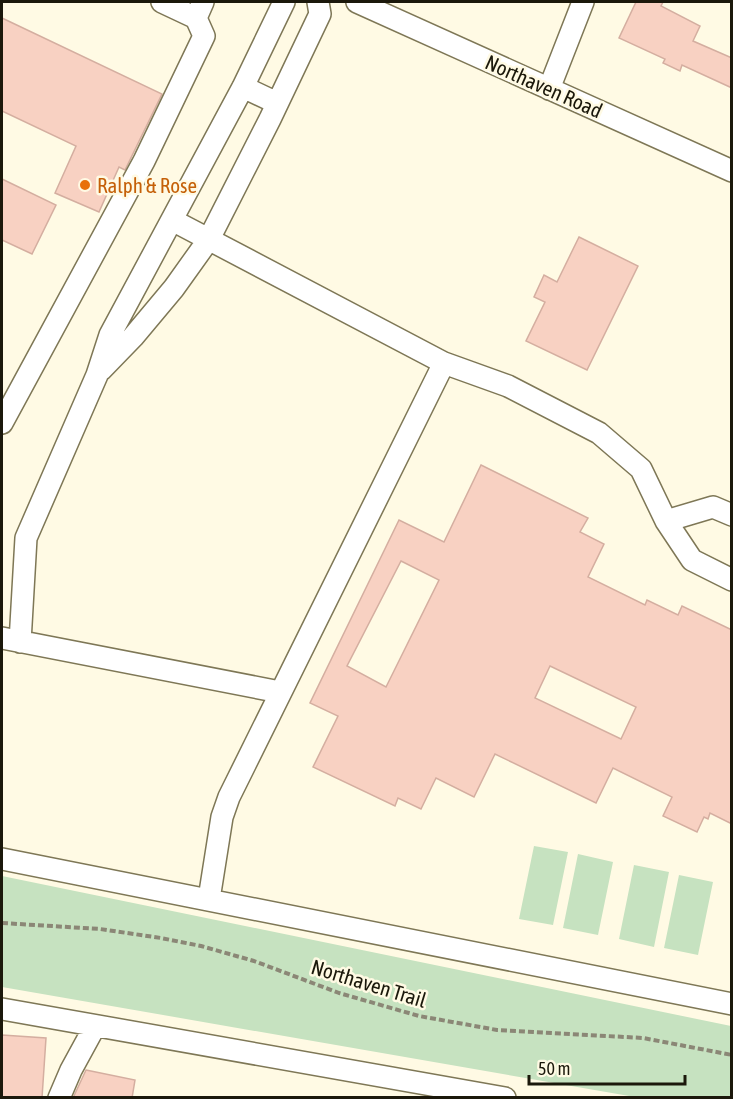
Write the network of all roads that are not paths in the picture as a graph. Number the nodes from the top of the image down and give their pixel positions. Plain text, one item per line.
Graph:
1 (162, 2) edge
2 (284, 2) edge
3 (318, 2) edge
4 (357, 2) edge
5 (583, 2) edge
6 (199, 10) edge
7 (243, 87) junction
8 (549, 89) junction
9 (277, 103) junction
10 (732, 171) edge
11 (172, 220) junction
12 (209, 239) junction
13 (444, 363) junction
14 (97, 375) junction
15 (2, 423) edge
16 (732, 515) edge
17 (666, 521) junction
18 (732, 579) edge
19 (11, 640) edge
20 (280, 692) junction
21 (2, 859) edge
22 (209, 899) junction
23 (732, 1004) edge
24 (2, 1009) edge
25 (95, 1026) junction
26 (59, 1098) edge
27 (505, 1098) edge

1 - 6 street
2 - 7 street
3 - 9 street
4 - 8 street, Northaven Road
5 - 8 street
6 - 15 street
7 - 9 street
7 - 11 street
8 - 10 street, Northaven Road
9 - 12 street
11 - 12 street
11 - 14 street
12 - 13 street
12 - 14 street
13 - 17 street
13 - 20 street
14 - 19 street
16 - 17 street
17 - 18 street
19 - 20 street
20 - 22 street
21 - 22 street
22 - 23 street
24 - 25 street
25 - 26 street
25 - 27 street

